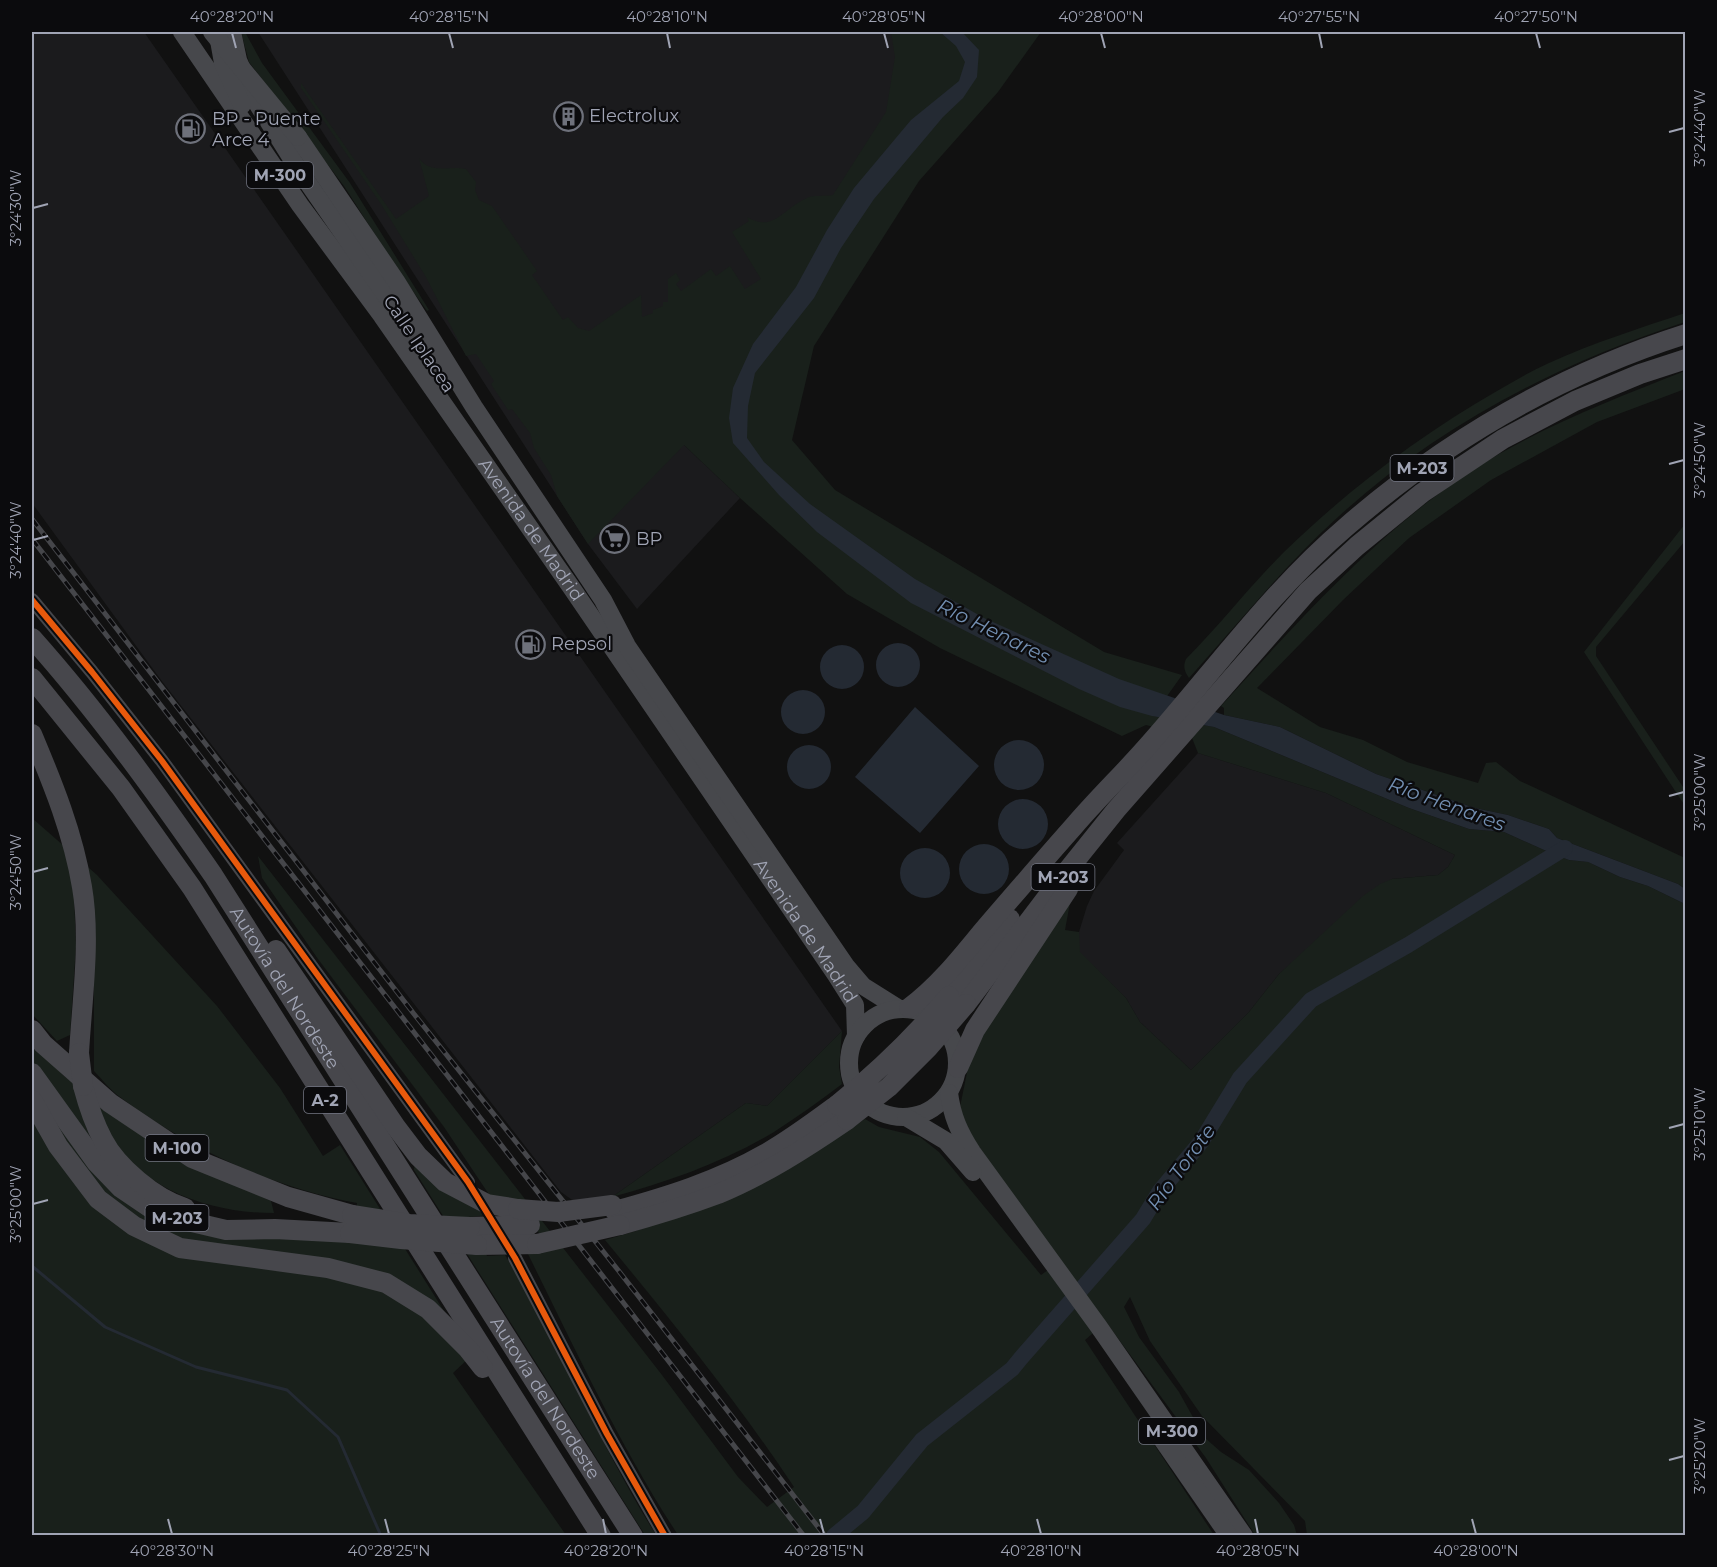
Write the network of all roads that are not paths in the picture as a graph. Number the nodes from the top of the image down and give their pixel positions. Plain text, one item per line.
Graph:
1 (182, 32) edge
2 (212, 32) edge
3 (217, 32) edge
4 (232, 32) edge
5 (396, 281) junction
6 (382, 316) junction
7 (1686, 334) edge
8 (1686, 359) edge
9 (464, 371) dead end
10 (32, 600) edge
11 (32, 638) edge
12 (627, 646) junction
13 (32, 678) edge
14 (32, 734) edge
15 (1142, 752) junction
16 (1151, 773) junction
17 (153, 789) junction
18 (957, 1000) junction
19 (903, 1008) junction
20 (32, 1030) edge
21 (856, 1036) junction
22 (958, 1068) junction
23 (32, 1073) edge
24 (949, 1093) junction
25 (32, 1100) edge
26 (842, 1113) junction
27 (906, 1118) junction
28 (468, 1182) dead end
29 (616, 1214) junction
30 (524, 1217) junction
31 (351, 1224) junction
32 (473, 1236) junction
33 (1029, 1238) junction
34 (515, 1258) dead end
35 (1095, 1331) junction
36 (595, 1536) edge
37 (601, 1536) edge
38 (633, 1536) edge
39 (665, 1536) edge
40 (1229, 1536) edge
41 (1244, 1536) edge

1 - 6 main road, Avenida de Madrid / M-300
2 - 5 main road, Avenida de Madrid / M-300, bridge
3 - 6 main road, Calle Iplacea
4 - 12 main road, Calle Iplacea
5 - 9 main road
5 - 12 main road, Avenida de Madrid / M-300
6 - 21 main road, Avenida de Madrid / M-300
7 - 15 highway, M-203
8 - 16 highway, M-203
10 - 28 street
11 - 17 highway, Autovía del Nordeste / A-2
12 - 19 main road, Avenida de Madrid / M-300
13 - 37 highway, Autovía del Nordeste / A-2
14 - 31 highway, bridge
15 - 18 highway, M-203
15 - 19 highway, M-203
16 - 18 highway, M-203
16 - 22 highway
17 - 30 highway, A-2
17 - 38 highway, Autovía del Nordeste / A-2
18 - 26 highway, M-203, bridge
19 - 21 main road
19 - 22 main road, M-300
20 - 31 highway, M-100
21 - 27 main road, M-300
22 - 24 main road
23 - 31 highway, M-203
24 - 27 main road
24 - 33 main road, M-300
25 - 36 highway
26 - 29 highway, M-203
26 - 29 highway, M-203
27 - 33 main road, M-300
29 - 30 highway, M-100
29 - 32 highway, M-203, bridge
30 - 32 highway, M-100
31 - 32 highway, M-100, bridge
33 - 35 main road, M-300
34 - 39 street
35 - 40 main road, M-300
35 - 41 main road, M-300

